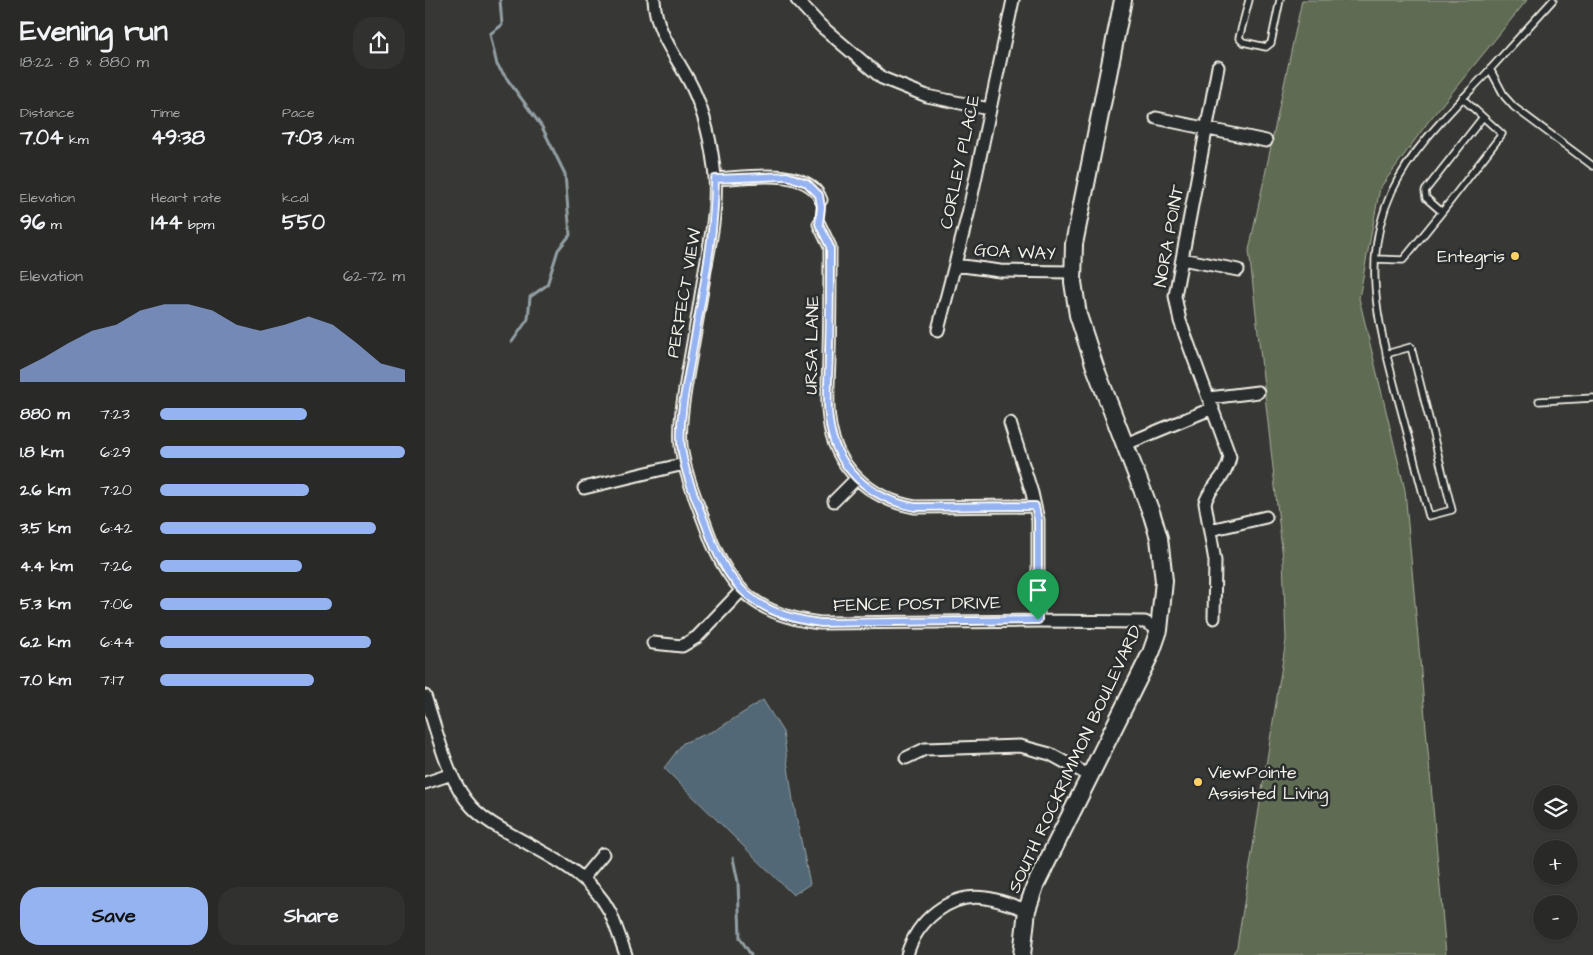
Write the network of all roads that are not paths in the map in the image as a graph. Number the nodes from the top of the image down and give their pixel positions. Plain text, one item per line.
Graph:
1 (654, 0) edge
2 (797, 0) edge
3 (1013, 0) edge
4 (1123, 0) edge
5 (1249, 0) edge
6 (1280, 0) edge
7 (1553, 0) edge
8 (1218, 67) dead end
9 (1490, 69) junction
10 (1462, 98) junction
11 (989, 109) junction
12 (1483, 117) junction
13 (1156, 118) dead end
14 (1206, 129) junction
15 (1266, 141) dead end
16 (1593, 166) edge
17 (715, 179) junction
18 (821, 203) joint
19 (1443, 212) junction
20 (819, 224) joint
21 (1181, 259) junction
22 (1375, 259) junction
23 (955, 265) junction
24 (1238, 270) dead end
25 (1073, 272) junction
26 (938, 330) dead end
27 (1386, 354) junction
28 (1258, 392) dead end
29 (1593, 398) edge
30 (1539, 401) dead end
31 (1211, 403) junction
32 (1010, 423) dead end
33 (1126, 444) junction
34 (684, 464) junction
35 (857, 478) junction
36 (583, 488) dead end
37 (834, 501) dead end
38 (1035, 506) junction
39 (1266, 517) dead end
40 (1210, 530) junction
41 (741, 591) junction
42 (1214, 618) dead end
43 (1038, 620) junction
44 (1159, 630) junction
45 (653, 643) dead end
46 (425, 696) edge
47 (906, 758) dead end
48 (451, 774) junction
49 (1090, 776) junction
50 (425, 783) edge
51 (603, 854) dead end
52 (583, 878) junction
53 (1027, 910) junction
54 (626, 955) edge
55 (907, 955) edge
56 (1022, 955) edge

1 - 17 street, PERFECT VIEW
2 - 11 street
3 - 11 street, CORLEY PLACE
4 - 25 main road, SOUTH ROCKRIMMON BOULEVARD
5 - 6 lane
7 - 9 lane
8 - 14 street, NORA POINT
9 - 10 lane
9 - 16 lane
10 - 12 lane
10 - 22 lane
11 - 23 street, CORLEY PLACE
12 - 19 lane
12 - 19 lane
13 - 14 street
14 - 15 street
14 - 21 street, NORA POINT
17 - 18 street
17 - 34 street, PERFECT VIEW
18 - 20 lane, URSA LANE
19 - 22 lane
20 - 35 street, URSA LANE
21 - 24 street
21 - 31 street, NORA POINT
22 - 27 lane
23 - 25 street, GOA WAY
23 - 26 street, CORLEY PLACE
25 - 33 main road, SOUTH ROCKRIMMON BOULEVARD
27 - 27 lane
28 - 31 street
29 - 30 lane
31 - 33 street
31 - 40 street, NORA POINT
32 - 38 street
33 - 44 main road, SOUTH ROCKRIMMON BOULEVARD
34 - 36 street
34 - 41 street, PERFECT VIEW
35 - 37 street
35 - 38 street, URSA LANE
38 - 43 street
39 - 40 street
40 - 42 street, NORA POINT
41 - 43 street, FENCE POST DRIVE
41 - 45 street
43 - 44 street, FENCE POST DRIVE
44 - 49 main road, SOUTH ROCKRIMMON BOULEVARD
46 - 48 street
47 - 49 street
48 - 50 street
48 - 52 street
49 - 53 main road, SOUTH ROCKRIMMON BOULEVARD
51 - 52 street
52 - 54 street
53 - 55 street
53 - 56 main road, SOUTH ROCKRIMMON BOULEVARD

